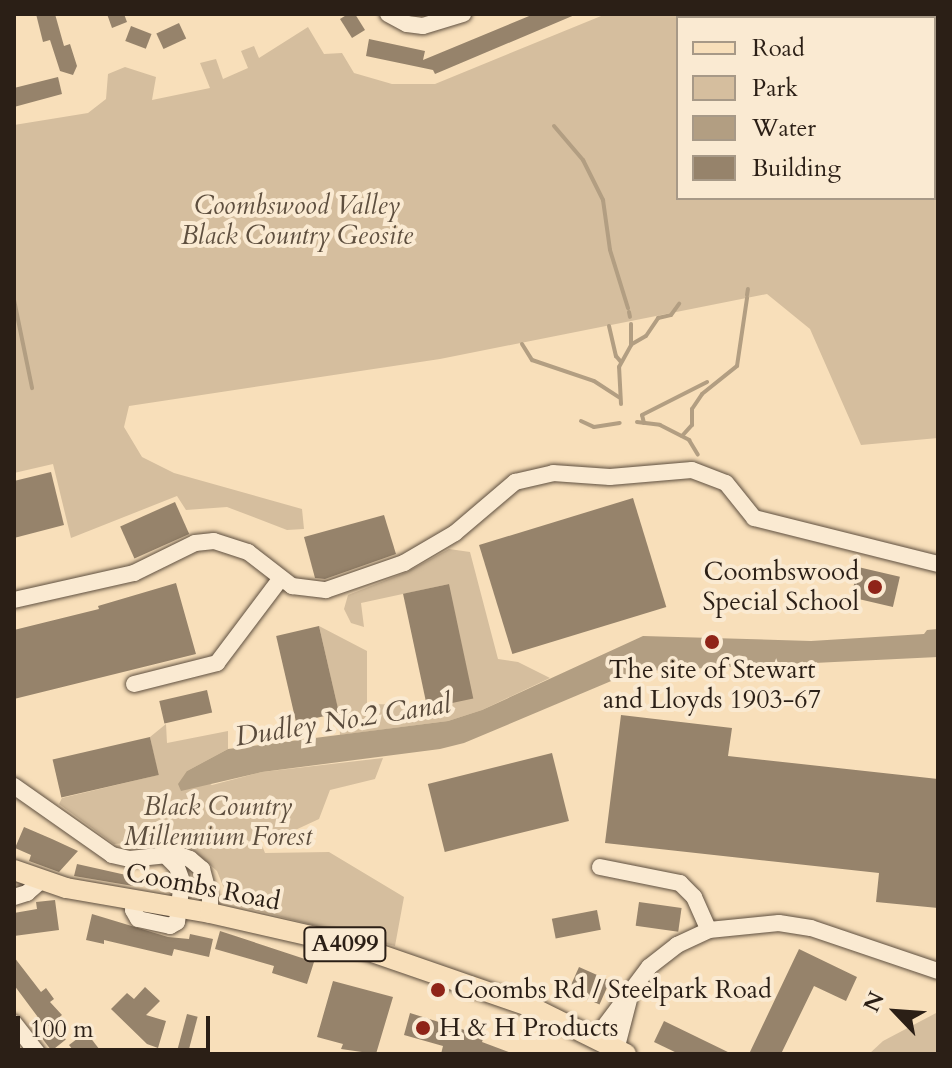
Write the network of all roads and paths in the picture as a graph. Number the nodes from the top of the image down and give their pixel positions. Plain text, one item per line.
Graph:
1 (388, 14) edge
2 (463, 14) edge
3 (938, 564) edge
4 (281, 578) junction
5 (14, 600) edge
6 (134, 684) dead end
7 (14, 786) edge
8 (167, 857) junction
9 (600, 867) dead end
10 (14, 870) edge
11 (41, 881) junction
12 (14, 897) edge
13 (180, 908) junction
14 (210, 913) junction
15 (709, 930) junction
16 (938, 971) edge
17 (476, 989) junction
18 (630, 995) junction
19 (14, 1023) edge
20 (609, 1046) edge
21 (38, 1054) edge

1 - 2 street
3 - 4 street
4 - 5 street
4 - 6 street
7 - 8 street
8 - 13 street
8 - 14 street
9 - 15 street
10 - 11 main road, A4099
11 - 12 street
11 - 13 main road, Coombs Road / A4099
13 - 14 main road, Coombs Road / A4099
14 - 17 main road, Coombs Road / A4099
15 - 16 street
15 - 18 street
17 - 20 main road, Coombs Road / A4099
17 - 20 main road, Coombs Road / A4099
18 - 20 street
18 - 20 street
19 - 21 street

